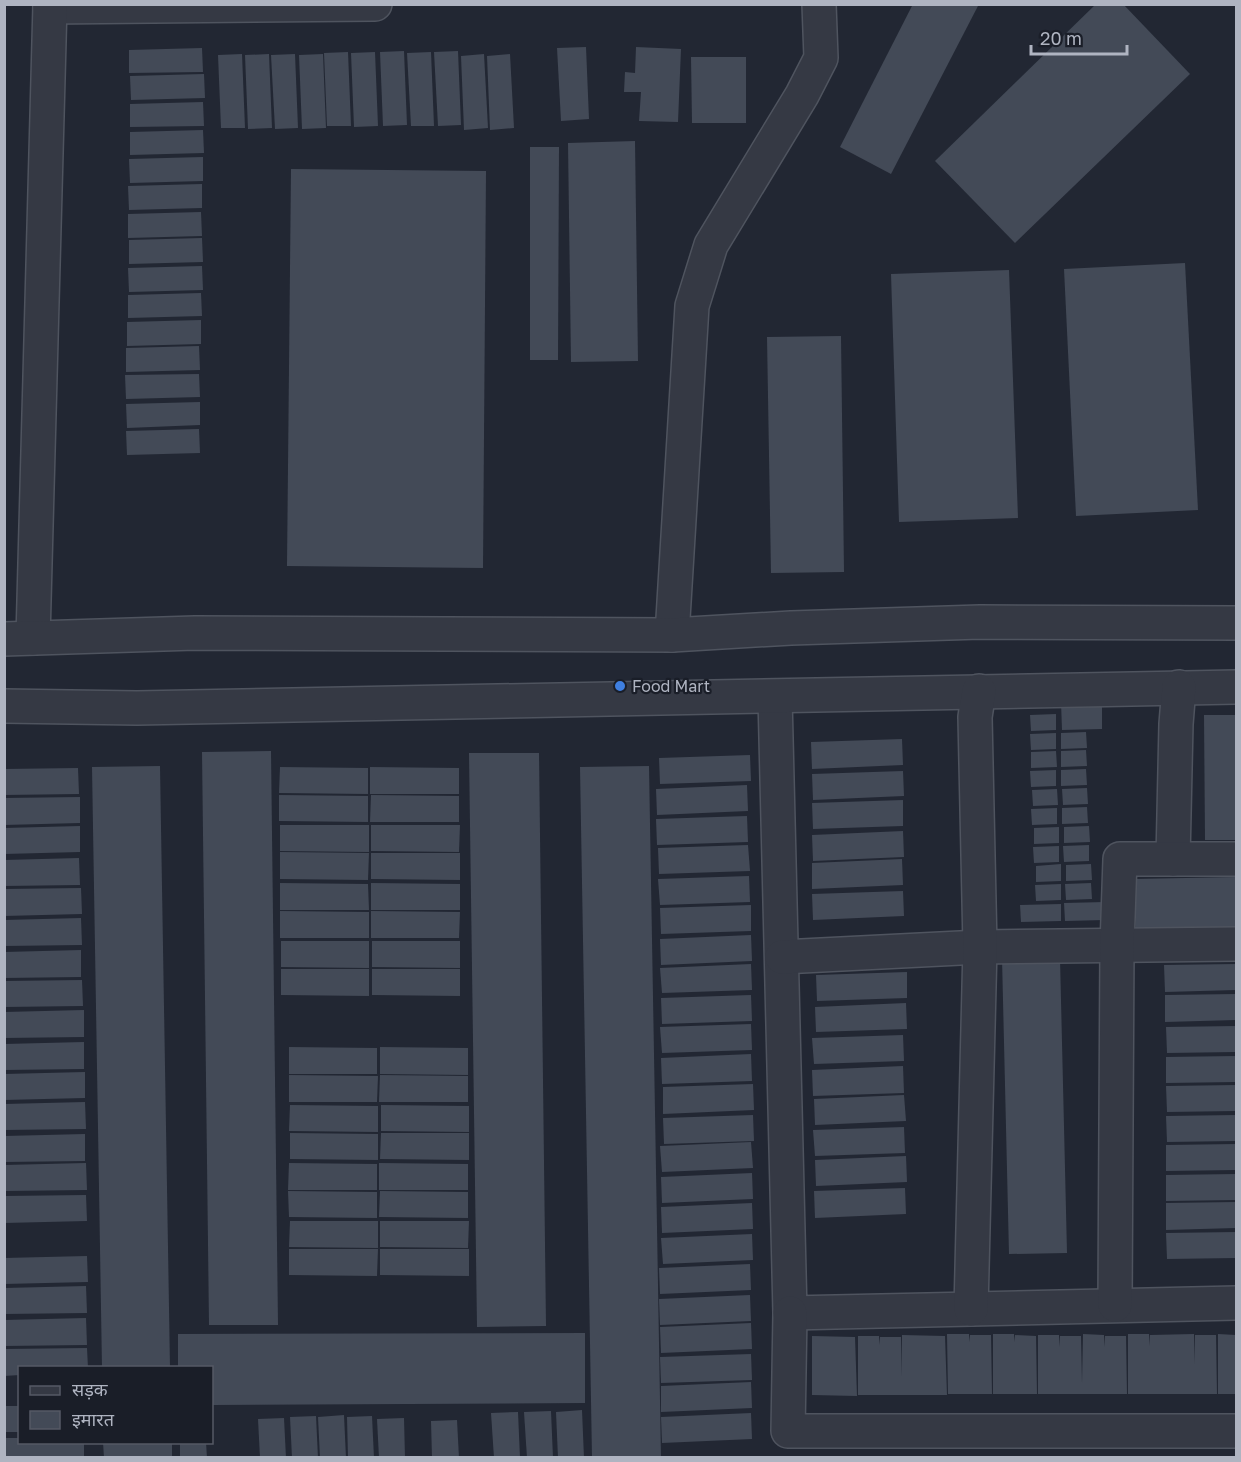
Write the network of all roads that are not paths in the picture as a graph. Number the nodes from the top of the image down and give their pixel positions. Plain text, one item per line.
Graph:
1 (375, 4) edge
2 (819, 4) edge
3 (342, 5) edge
4 (50, 6) edge
5 (1236, 623) edge
6 (672, 635) junction
7 (19, 638) edge
8 (1179, 687) junction
9 (1236, 687) edge
10 (979, 691) junction
11 (775, 697) junction
12 (4, 706) edge
13 (1173, 859) junction
14 (1236, 859) edge
15 (1236, 944) edge
16 (980, 946) junction
17 (1117, 946) junction
18 (782, 957) junction
19 (1236, 1303) edge
20 (1114, 1305) junction
21 (971, 1309) junction
22 (790, 1313) junction
23 (1236, 1431) edge

1 - 3 street
2 - 6 street
3 - 4 street
4 - 7 street
5 - 6 street
6 - 7 street
8 - 9 street
8 - 10 street
8 - 13 street
10 - 11 street
10 - 16 street
11 - 12 street
11 - 18 street
13 - 14 street
13 - 17 street
15 - 17 street
16 - 17 street
16 - 18 street
16 - 21 street
17 - 20 street
18 - 22 street
19 - 20 street
20 - 21 street
21 - 22 street
22 - 23 street

